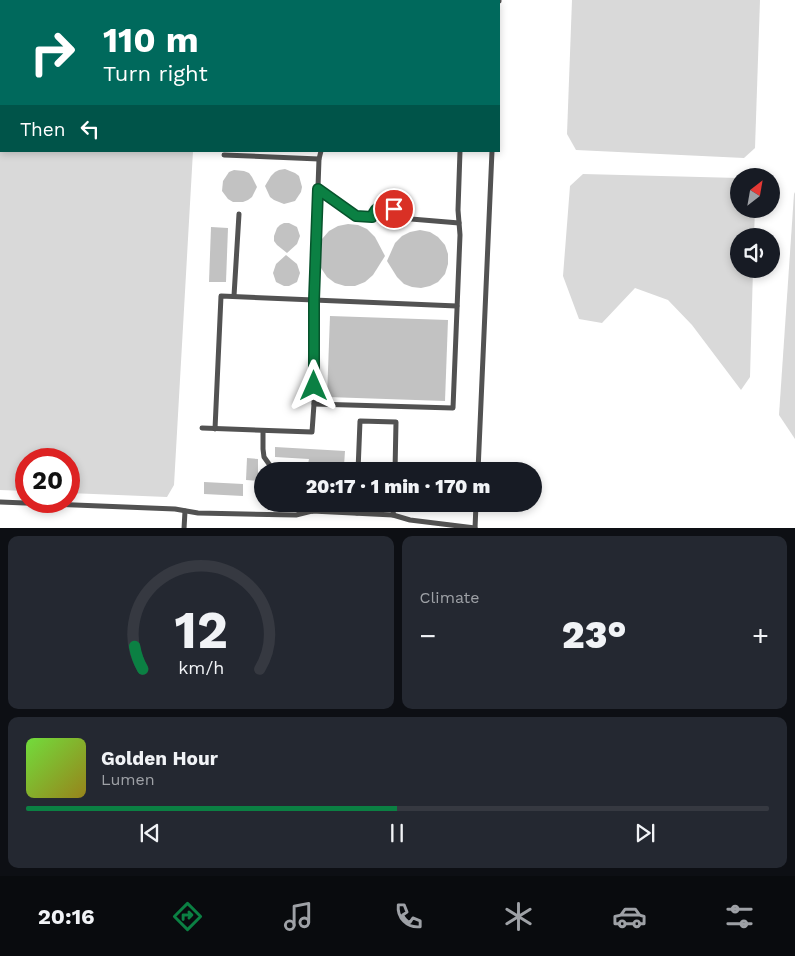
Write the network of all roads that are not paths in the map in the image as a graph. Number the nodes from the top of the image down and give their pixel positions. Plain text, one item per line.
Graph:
1 (321, 152) edge
2 (460, 152) edge
3 (492, 152) edge
4 (224, 155) dead end
5 (319, 159) junction
6 (318, 189) junction
7 (239, 214) dead end
8 (459, 223) junction
9 (234, 296) junction
10 (314, 300) junction
11 (456, 306) junction
12 (314, 404) junction
13 (202, 428) dead end
14 (215, 429) junction
15 (263, 430) junction
16 (268, 462) edge
17 (358, 462) edge
18 (395, 462) edge
19 (478, 462) edge
20 (0, 502) edge
21 (186, 511) junction
22 (308, 512) edge
23 (334, 512) edge
24 (476, 512) edge
25 (357, 513) joint
26 (394, 514) joint
27 (184, 528) edge
28 (475, 528) edge

1 - 5 lane
2 - 8 lane
3 - 19 lane
4 - 5 lane
5 - 6 lane
6 - 8 lane
6 - 10 lane
7 - 9 lane
8 - 11 lane
9 - 10 lane
9 - 14 lane
10 - 11 lane
10 - 12 lane
11 - 12 lane
12 - 15 lane
13 - 14 lane
14 - 15 lane
15 - 16 lane
17 - 18 lane
20 - 21 lane
21 - 22 lane
21 - 27 lane
23 - 25 lane
24 - 28 lane
25 - 26 lane
26 - 28 lane

